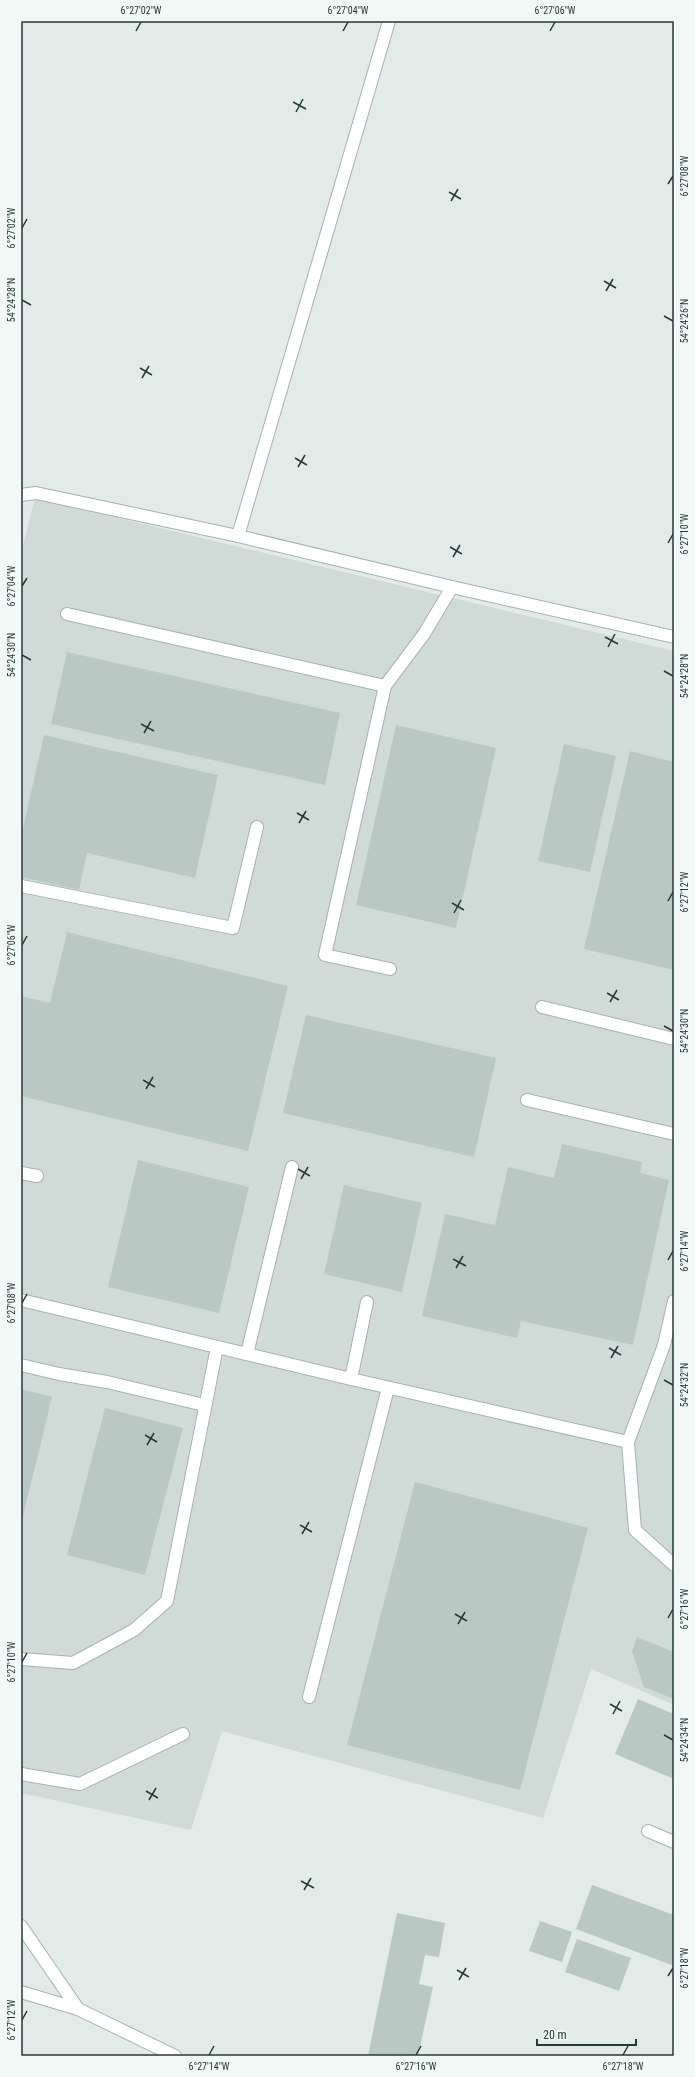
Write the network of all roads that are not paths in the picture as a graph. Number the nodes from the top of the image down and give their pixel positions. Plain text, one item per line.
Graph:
1 (389, 21) edge
2 (21, 495) edge
3 (238, 536) junction
4 (452, 587) junction
5 (68, 614) dead end
6 (674, 637) edge
7 (386, 686) junction
8 (257, 827) dead end
9 (21, 886) edge
10 (390, 969) dead end
11 (542, 1007) dead end
12 (674, 1039) edge
13 (527, 1100) dead end
14 (674, 1134) edge
15 (292, 1167) dead end
16 (21, 1172) edge
17 (37, 1176) dead end
18 (21, 1300) edge
19 (674, 1301) edge
20 (367, 1302) dead end
21 (217, 1347) junction
22 (669, 1348) edge
23 (247, 1354) junction
24 (21, 1365) edge
25 (351, 1379) junction
26 (388, 1388) junction
27 (204, 1406) junction
28 (628, 1442) junction
29 (674, 1565) edge
30 (21, 1659) edge
31 (309, 1697) dead end
32 (183, 1734) dead end
33 (21, 1774) edge
34 (648, 1831) dead end
35 (674, 1842) edge
36 (21, 1926) edge
37 (21, 1992) edge
38 (78, 2009) junction
39 (175, 2056) edge

1 - 3 street
2 - 3 street
3 - 4 street
4 - 6 street
4 - 7 street
5 - 7 street
7 - 10 street
8 - 9 street
11 - 12 street
13 - 14 street
15 - 23 street
16 - 17 street
18 - 21 street
19 - 22 street
20 - 25 street
21 - 23 street
21 - 27 street
22 - 28 street
23 - 25 street
24 - 27 street
25 - 26 street
26 - 28 street
26 - 31 street
27 - 30 street
28 - 29 street
32 - 33 street
34 - 35 street
36 - 38 street
37 - 38 street
38 - 39 street

